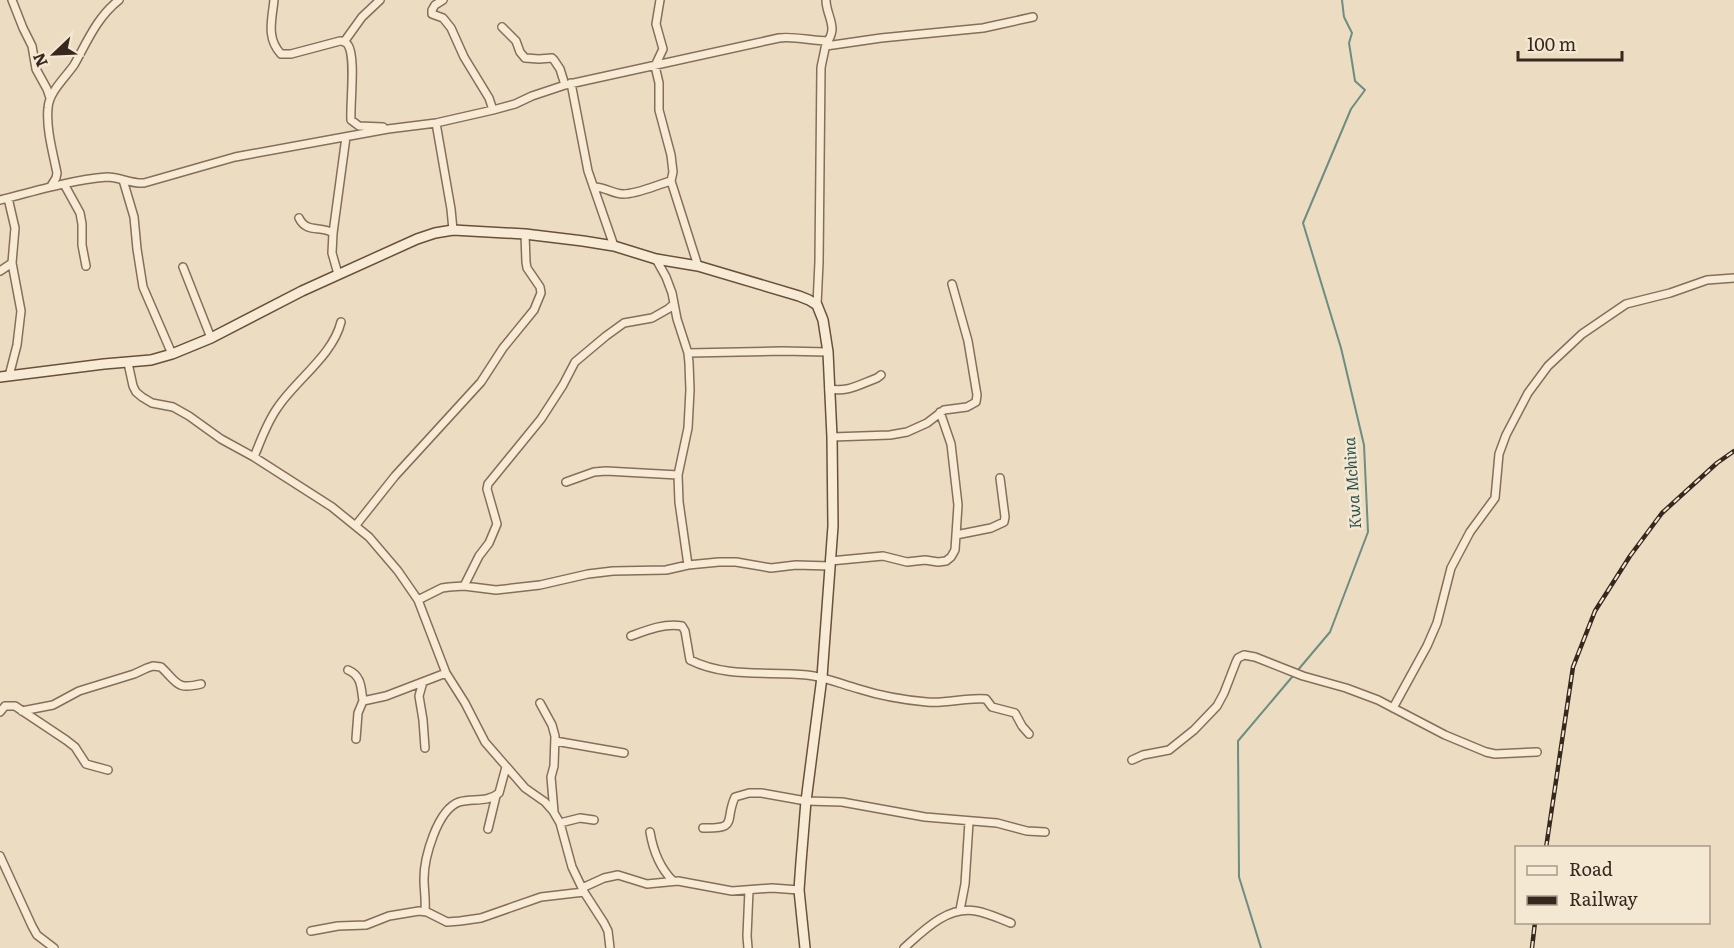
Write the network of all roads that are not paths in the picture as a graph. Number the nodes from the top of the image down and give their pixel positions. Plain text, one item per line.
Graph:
1 (12, 0) edge
2 (119, 0) edge
3 (274, 0) edge
4 (380, 0) edge
5 (443, 0) edge
6 (660, 0) edge
7 (826, 0) edge
8 (1033, 17) dead end
9 (502, 27) dead end
10 (344, 42) junction
11 (827, 43) junction
12 (655, 66) junction
13 (568, 84) junction
14 (50, 98) junction
15 (494, 110) junction
16 (436, 123) junction
17 (388, 129) junction
18 (346, 137) junction
19 (123, 180) junction
20 (671, 181) junction
21 (64, 184) junction
22 (51, 186) junction
23 (594, 188) junction
24 (4, 199) edge
25 (299, 218) dead end
26 (453, 230) junction
27 (333, 232) junction
28 (525, 234) junction
29 (614, 246) junction
30 (656, 259) junction
31 (12, 263) junction
32 (86, 266) dead end
33 (698, 266) junction
34 (183, 267) dead end
35 (0, 271) edge
36 (338, 274) junction
37 (1734, 278) edge
38 (952, 284) dead end
39 (674, 304) junction
40 (817, 305) junction
41 (341, 322) dead end
42 (211, 338) junction
43 (828, 352) junction
44 (688, 353) junction
45 (172, 354) junction
46 (128, 363) junction
47 (881, 375) dead end
48 (4, 377) edge
49 (829, 389) junction
50 (940, 412) junction
51 (832, 437) junction
52 (254, 457) junction
53 (678, 475) junction
54 (1000, 478) dead end
55 (566, 482) dead end
56 (356, 525) junction
57 (956, 535) junction
58 (830, 563) junction
59 (688, 565) junction
60 (464, 586) junction
61 (418, 600) junction
62 (631, 636) dead end
63 (348, 670) dead end
64 (446, 673) junction
65 (822, 677) junction
66 (423, 682) junction
67 (201, 684) dead end
68 (363, 701) junction
69 (540, 703) dead end
70 (1394, 708) junction
71 (22, 711) junction
72 (0, 712) edge
73 (1029, 734) dead end
74 (356, 738) dead end
75 (555, 741) junction
76 (425, 748) dead end
77 (1537, 752) dead end
78 (624, 753) dead end
79 (1132, 760) dead end
80 (506, 767) junction
81 (108, 770) dead end
82 (495, 796) junction
83 (806, 801) junction
84 (555, 814) junction
85 (594, 820) dead end
86 (969, 822) junction
87 (560, 823) junction
88 (703, 828) dead end
89 (488, 829) dead end
90 (650, 832) dead end
91 (1045, 832) dead end
92 (0, 856) edge
93 (673, 881) junction
94 (583, 890) junction
95 (749, 890) junction
96 (800, 890) junction
97 (960, 910) junction
98 (425, 911) junction
99 (1011, 923) dead end
100 (311, 931) dead end
101 (54, 948) edge
102 (610, 948) edge
103 (748, 948) edge
104 (805, 948) edge
105 (904, 948) edge

1 - 14 street
2 - 14 street
3 - 10 street
4 - 10 street
5 - 15 street
6 - 12 street
7 - 11 street
8 - 11 street
9 - 13 street
10 - 17 street
11 - 12 street
11 - 40 street
12 - 13 street
12 - 20 street
13 - 15 street
13 - 23 street
14 - 22 street
15 - 16 street
16 - 17 street
16 - 26 street
17 - 18 street
18 - 19 street
18 - 27 street
19 - 21 street
19 - 45 street
20 - 23 street
20 - 33 street
21 - 22 street
21 - 32 street
22 - 24 street
23 - 29 street
24 - 31 street
25 - 27 street
26 - 28 street
26 - 36 street
27 - 36 street
28 - 29 street
28 - 56 street
29 - 30 street
30 - 33 street
30 - 39 street
31 - 35 street
31 - 48 street
33 - 40 street
34 - 42 street
36 - 42 street
37 - 70 street
38 - 50 street
39 - 44 street
39 - 60 street
40 - 43 street
41 - 52 street
42 - 45 street
43 - 44 street
43 - 49 street
44 - 53 street
45 - 46 street
46 - 48 street
46 - 52 street
47 - 49 street
49 - 51 street
50 - 51 street
50 - 57 street
51 - 58 street
52 - 56 street
53 - 55 street
53 - 59 street
54 - 57 street
56 - 61 street
57 - 58 street
58 - 59 street
58 - 65 street
59 - 60 street
60 - 61 street
61 - 64 street
62 - 65 street
63 - 68 street
64 - 66 street
64 - 80 street
65 - 73 street
65 - 83 street
66 - 68 street
66 - 76 street
67 - 71 street
68 - 74 street
69 - 75 street
70 - 77 street
70 - 79 street
71 - 72 street
71 - 81 street
75 - 78 street
75 - 84 street
80 - 82 street
80 - 84 street
82 - 89 street
82 - 98 street
83 - 86 street
83 - 88 street
83 - 96 street
84 - 87 street
85 - 87 street
86 - 91 street
86 - 97 street
87 - 94 street
90 - 93 street
92 - 101 street
93 - 94 street
93 - 95 street
94 - 98 street
94 - 102 street
95 - 96 street
95 - 103 street
96 - 104 street
97 - 99 street
97 - 105 street
98 - 100 street

